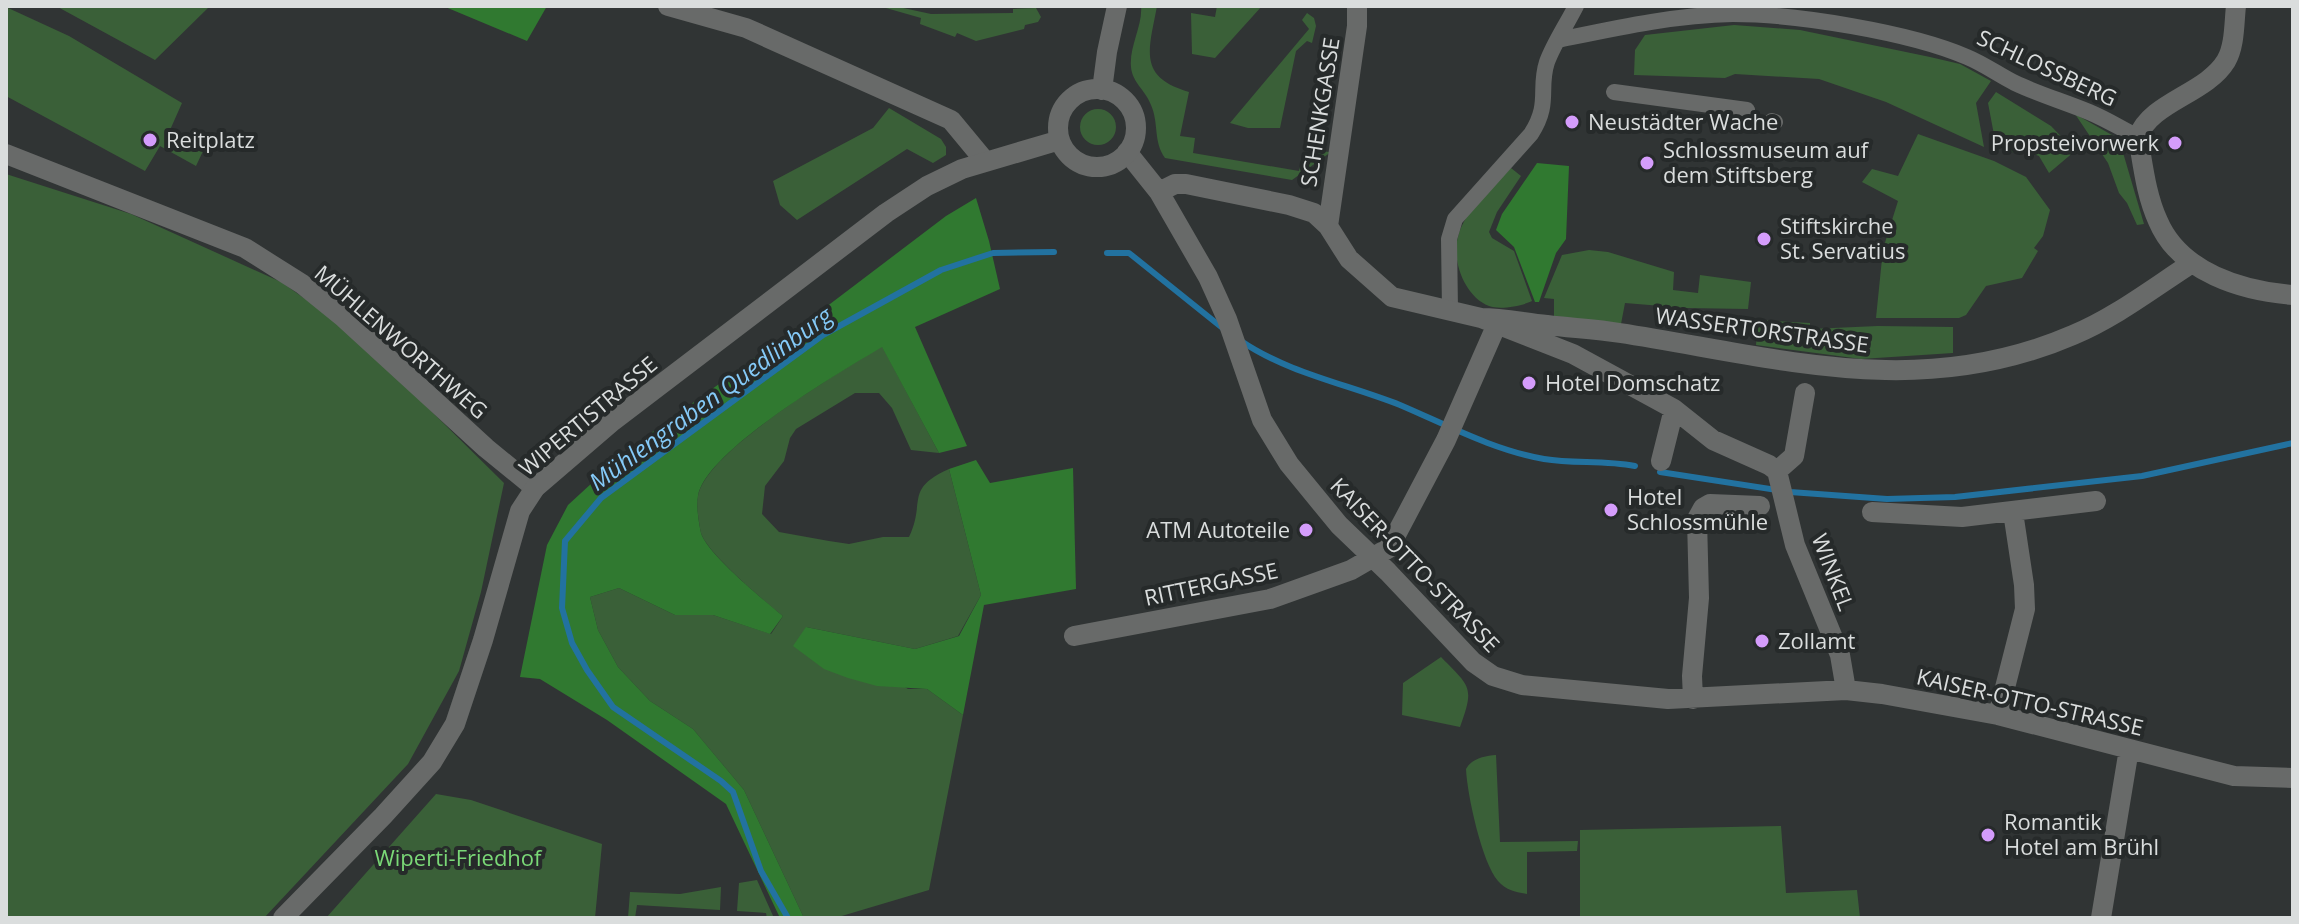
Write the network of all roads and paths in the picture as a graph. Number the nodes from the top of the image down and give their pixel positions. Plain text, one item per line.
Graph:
1 (668, 6) edge
2 (1357, 6) edge
3 (1576, 6) edge
4 (2236, 6) edge
5 (1115, 16) edge
6 (1558, 40) junction
7 (1102, 90) junction
8 (1614, 92) dead end
9 (1747, 110) dead end
10 (2138, 137) junction
11 (1060, 140) junction
12 (1127, 152) junction
13 (6, 154) edge
14 (985, 161) junction
15 (1159, 192) junction
16 (1328, 226) junction
17 (2192, 263) junction
18 (2293, 295) edge
19 (1450, 310) junction
20 (1489, 321) junction
21 (1805, 393) dead end
22 (1674, 409) junction
23 (1661, 461) dead end
24 (1780, 484) junction
25 (535, 488) junction
26 (2096, 501) dead end
27 (1760, 506) dead end
28 (1872, 512) dead end
29 (2013, 512) junction
30 (1374, 558) junction
31 (1074, 636) dead end
32 (1846, 690) junction
33 (1693, 699) junction
34 (1998, 715) junction
35 (2129, 749) junction
36 (2293, 778) edge
37 (283, 918) edge
38 (2101, 918) edge

1 - 14 street
2 - 16 street, SCHENKGASSE
3 - 6 street
4 - 10 street
5 - 7 street
6 - 10 street, SCHLOSSBERG
6 - 19 street
7 - 11 street
7 - 12 street
8 - 9 street
10 - 17 street
11 - 12 street
11 - 14 street, WIPERTISTRASSE
12 - 15 street, KAISER-OTTO-STRASSE
13 - 25 street, MÜHLENWORTHWEG
14 - 25 street, WIPERTISTRASSE
15 - 16 street
15 - 30 street, KAISER-OTTO-STRASSE
16 - 19 street
17 - 18 street
17 - 20 street, WASSERTORSTRASSE
19 - 20 street
20 - 22 street
20 - 30 street, RITTERGASSE
21 - 24 street
22 - 23 street
22 - 24 street
24 - 32 street, WINKEL
25 - 37 street, WIPERTISTRASSE
26 - 29 street
27 - 33 street
28 - 29 street
29 - 34 street
30 - 31 street, RITTERGASSE
30 - 33 street, KAISER-OTTO-STRASSE
32 - 33 street, KAISER-OTTO-STRASSE
32 - 34 street, KAISER-OTTO-STRASSE
34 - 35 street, KAISER-OTTO-STRASSE
35 - 36 street, KAISER-OTTO-STRASSE
35 - 38 street

